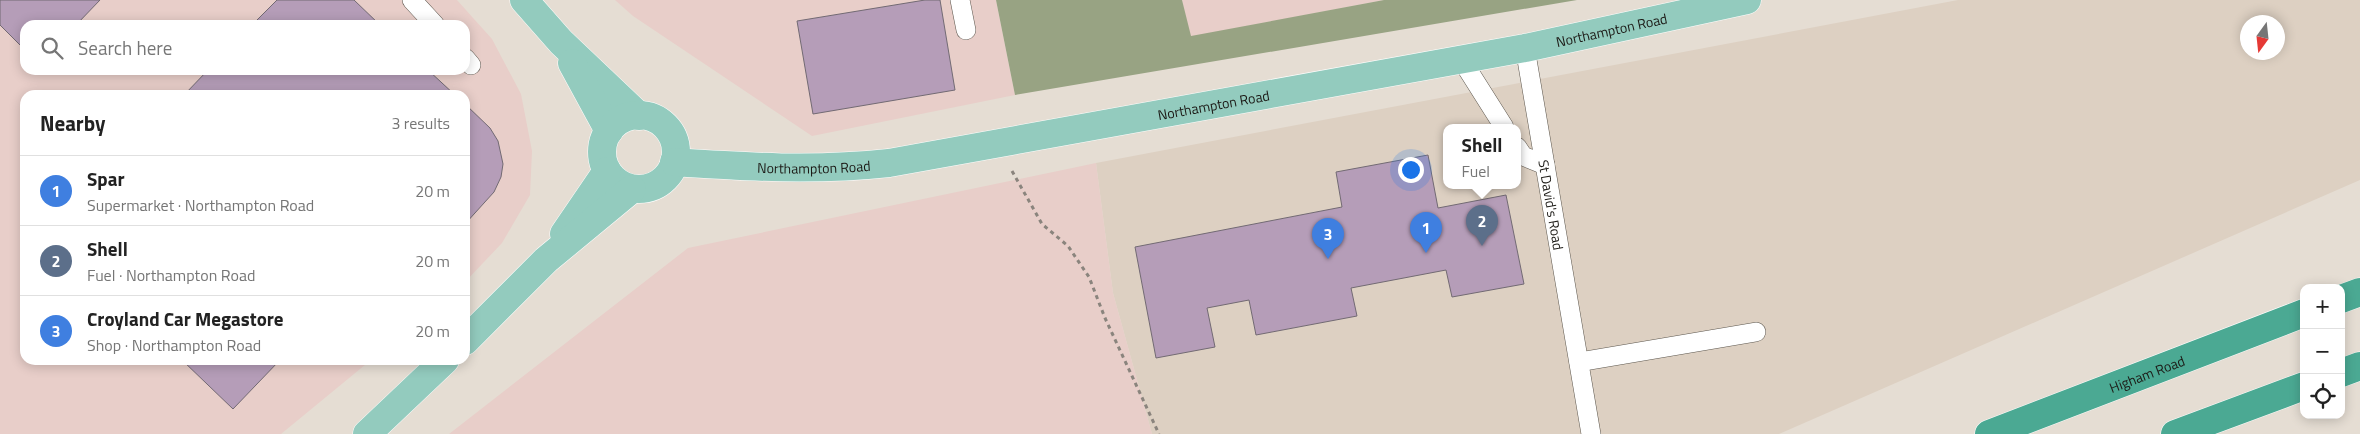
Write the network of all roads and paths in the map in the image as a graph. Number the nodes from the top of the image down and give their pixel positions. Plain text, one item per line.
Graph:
1 (412, 0) edge
2 (524, 0) edge
3 (960, 0) edge
4 (1747, 0) edge
5 (430, 20) edge
6 (966, 30) dead end
7 (561, 42) junction
8 (1525, 48) junction
9 (1461, 60) junction
10 (639, 116) junction
11 (1502, 124) edge
12 (609, 131) junction
13 (996, 144) junction
14 (1521, 154) edge
15 (674, 162) junction
16 (1545, 165) junction
17 (607, 171) junction
18 (632, 189) junction
19 (546, 260) junction
20 (2360, 292) edge
21 (2345, 298) edge
22 (2300, 315) edge
23 (1756, 332) dead end
24 (470, 336) edge
25 (1579, 362) junction
26 (440, 365) edge
27 (2360, 366) edge
28 (2345, 372) edge
29 (2300, 387) edge
30 (367, 434) edge
31 (1159, 434) edge
32 (1591, 434) edge
33 (1989, 434) edge
34 (2175, 434) edge

1 - 5 lane
2 - 7 main road
3 - 6 lane
4 - 8 main road, Northampton Road
7 - 10 main road
7 - 12 main road
8 - 9 main road, Northampton Road
8 - 16 lane, St David's Road
9 - 11 lane
9 - 13 main road, Northampton Road
10 - 12 main road
10 - 15 main road
12 - 17 main road
13 - 15 main road, Northampton Road
13 - 31 path
14 - 16 lane
15 - 18 main road
16 - 25 lane, St David's Road
17 - 18 main road
17 - 19 main road
18 - 19 main road
19 - 24 main road
20 - 21 highway
22 - 33 highway, Higham Road
23 - 25 lane
25 - 32 lane, St David's Road
26 - 30 main road
27 - 28 highway
29 - 34 highway

